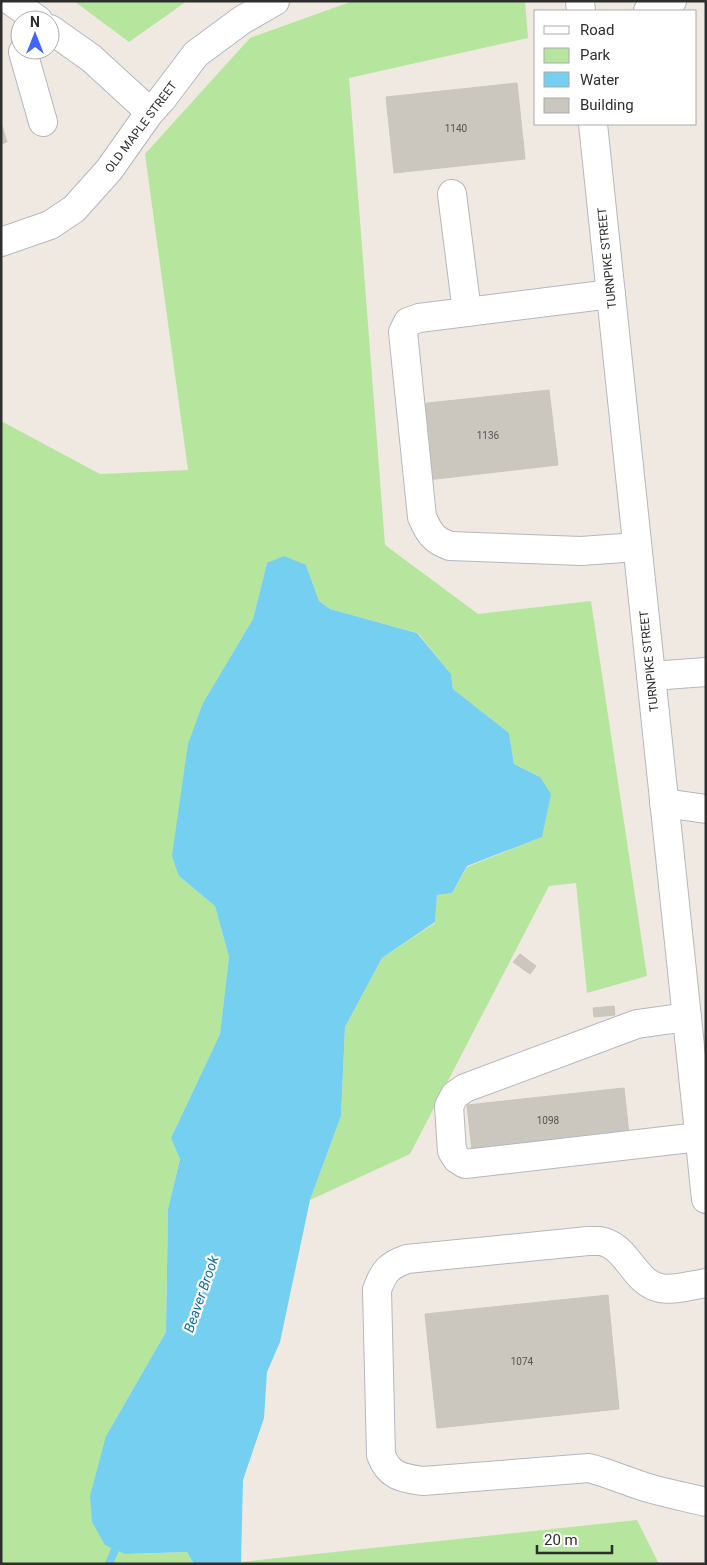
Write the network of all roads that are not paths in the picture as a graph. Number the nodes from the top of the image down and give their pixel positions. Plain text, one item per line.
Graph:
1 (11, 1) edge
2 (276, 1) edge
3 (672, 1) edge
4 (23, 10) edge
5 (652, 10) edge
6 (60, 37) edge
7 (25, 60) edge
8 (150, 112) junction
9 (43, 122) dead end
10 (593, 125) edge
11 (452, 194) dead end
12 (1, 242) edge
13 (611, 294) junction
14 (467, 312) junction
15 (637, 547) junction
16 (706, 672) edge
17 (651, 676) junction
18 (664, 803) junction
19 (706, 809) edge
20 (694, 1028) edge
21 (699, 1137) junction
22 (706, 1199) edge
23 (706, 1283) edge
24 (706, 1502) edge

1 - 4 street
2 - 8 street, OLD MAPLE STREET
3 - 5 street
6 - 8 street
7 - 9 street
8 - 12 street, OLD MAPLE STREET
10 - 13 street, TURNPIKE STREET
11 - 14 street
13 - 14 street
13 - 15 street, TURNPIKE STREET
14 - 15 street
15 - 17 street, TURNPIKE STREET
16 - 17 street
17 - 18 street, TURNPIKE STREET
18 - 19 street
18 - 20 street, TURNPIKE STREET
20 - 21 street, TURNPIKE STREET
20 - 21 street
21 - 22 street, TURNPIKE STREET
23 - 24 street

